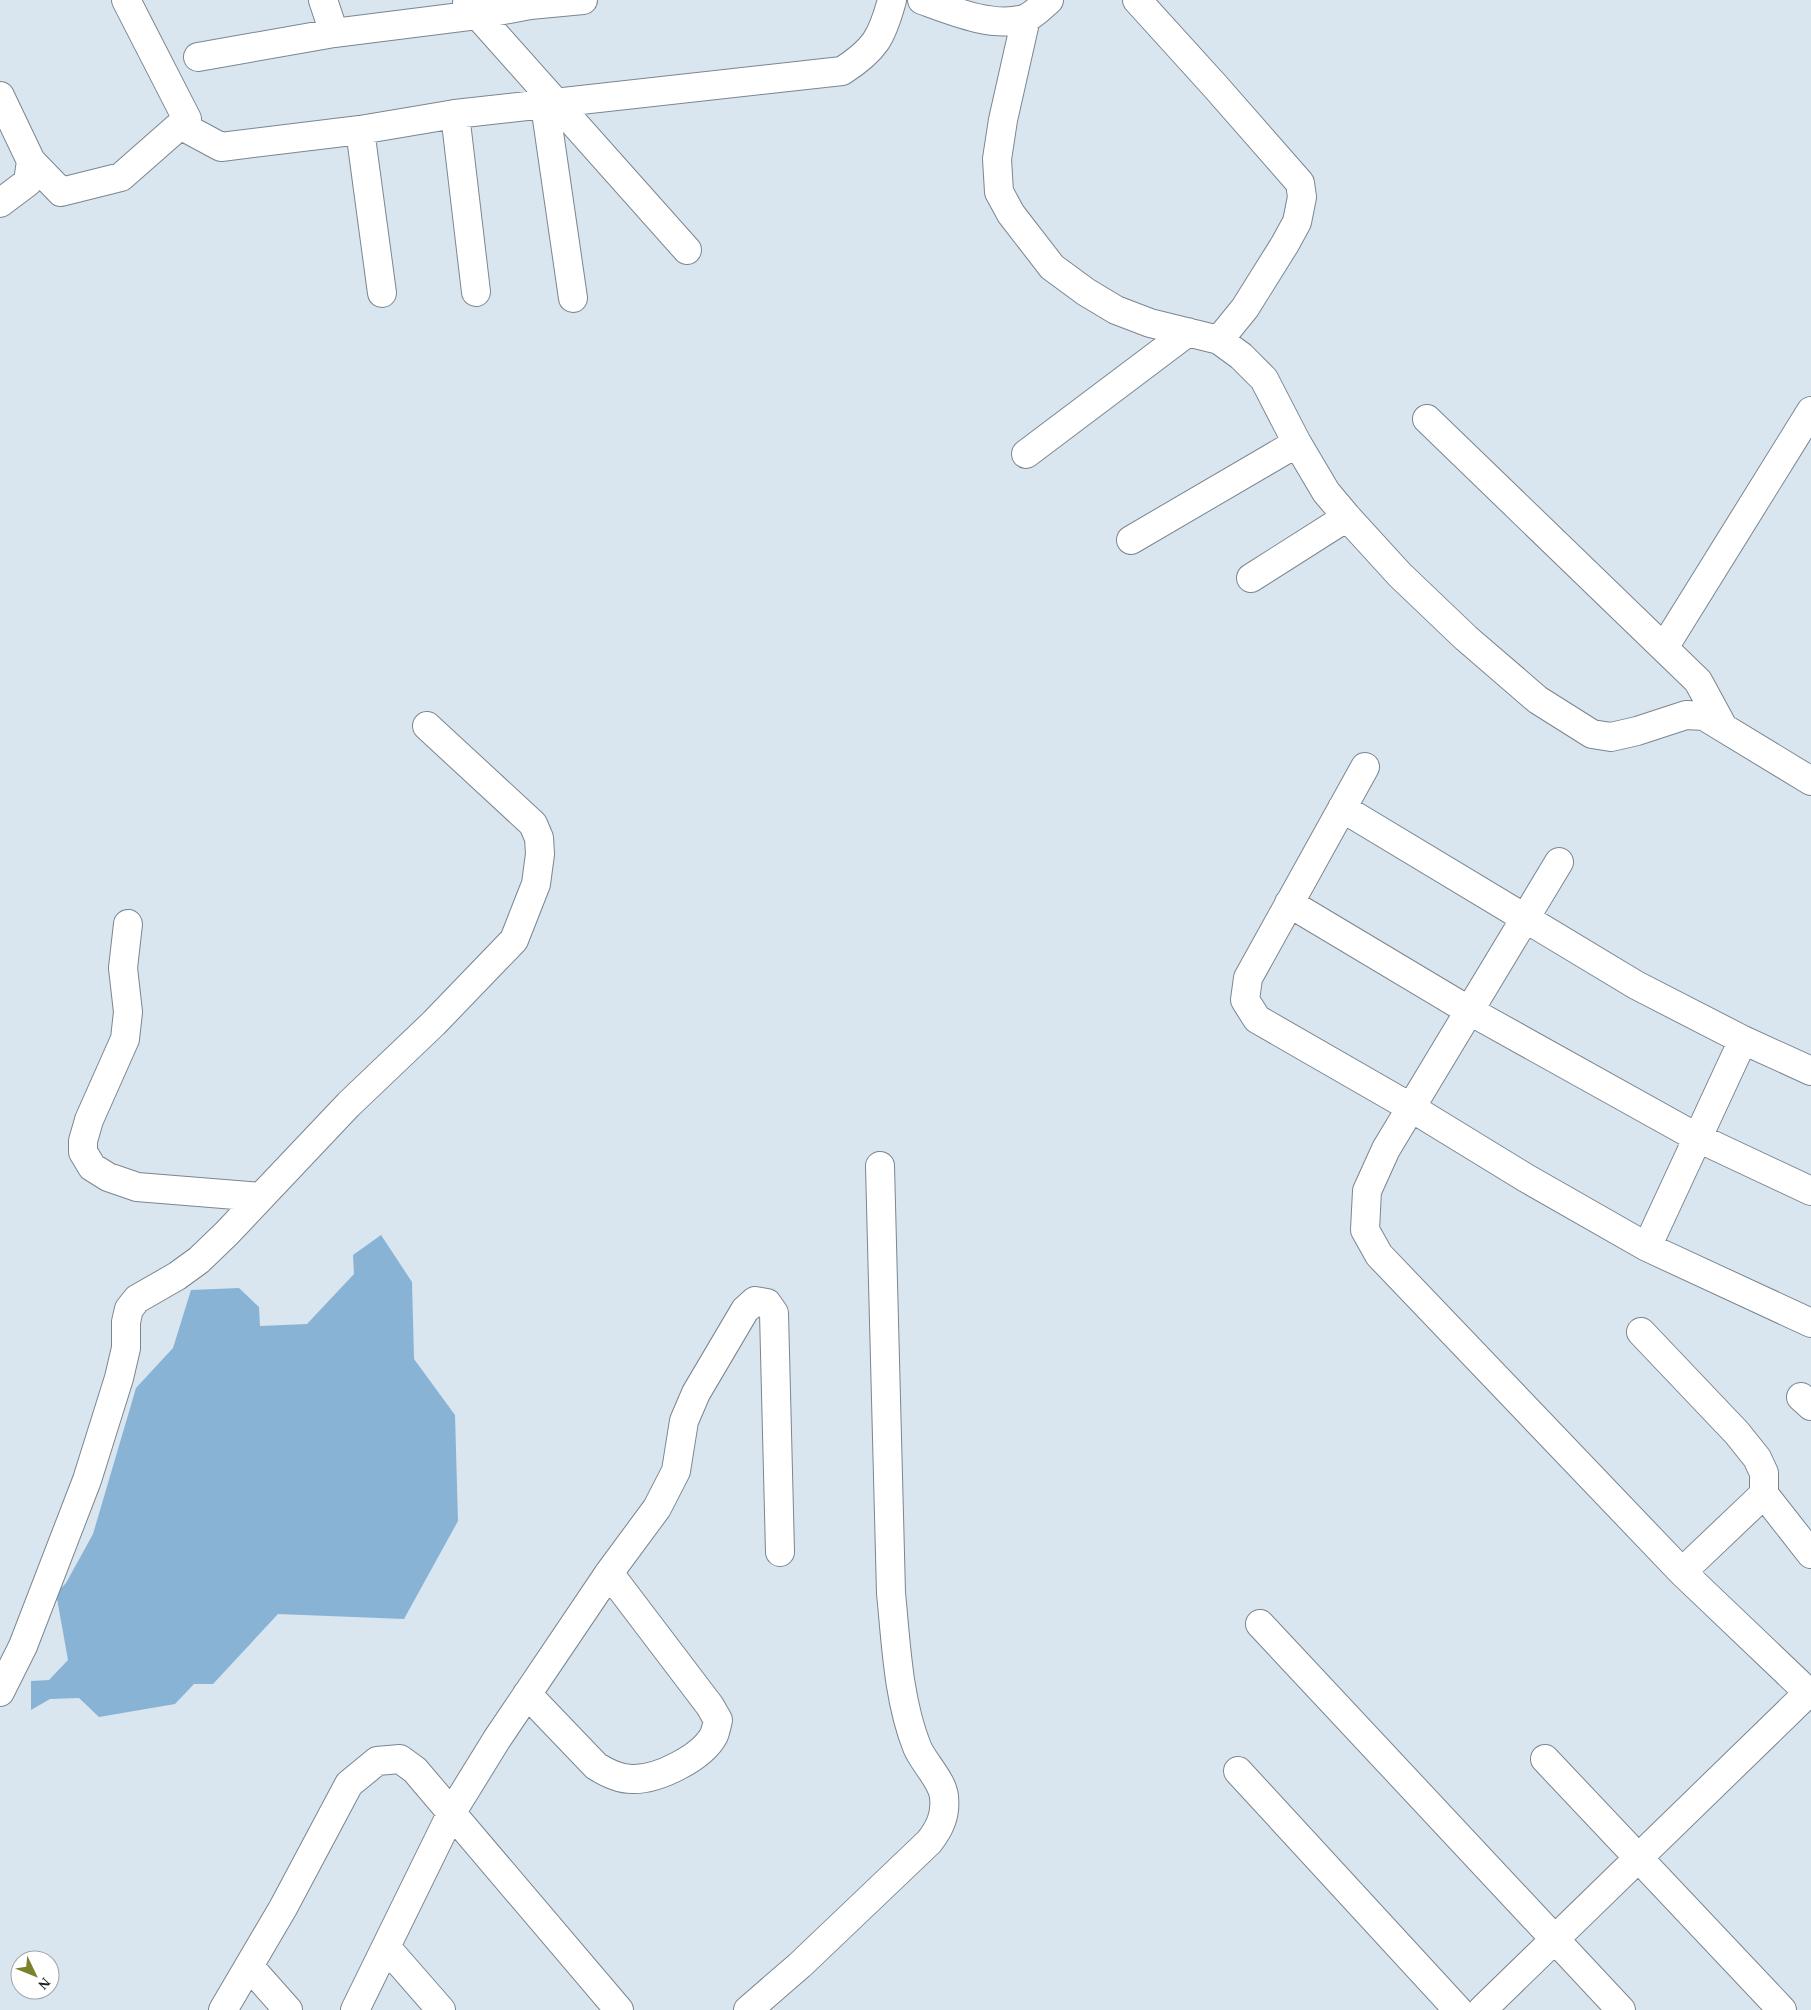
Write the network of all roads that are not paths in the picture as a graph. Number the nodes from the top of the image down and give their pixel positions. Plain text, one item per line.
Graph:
1 (126, 0) edge
2 (323, 0) edge
3 (582, 0) edge
4 (892, 0) edge
5 (922, 0) edge
6 (1049, 0) edge
7 (1136, 0) edge
8 (530, 3) edge
9 (471, 7) edge
10 (1026, 18) junction
11 (334, 33) junction
12 (198, 57) dead end
13 (0, 96) edge
14 (551, 104) junction
15 (455, 114) junction
16 (180, 125) junction
17 (360, 130) junction
18 (31, 161) junction
19 (0, 203) edge
20 (688, 250) dead end
21 (476, 292) dead end
22 (382, 293) dead end
23 (572, 298) dead end
24 (1188, 332) junction
25 (1219, 340) junction
26 (1811, 411) edge
27 (1427, 419) dead end
28 (1297, 442) junction
29 (1026, 454) dead end
30 (1347, 517) junction
31 (1131, 540) dead end
32 (1251, 578) dead end
33 (1665, 646) junction
34 (428, 726) dead end
35 (1723, 727) junction
36 (1365, 767) dead end
37 (1811, 781) edge
38 (1342, 808) junction
39 (1559, 862) dead end
40 (1289, 903) junction
41 (1526, 918) junction
42 (128, 924) dead end
43 (1468, 1010) junction
44 (1742, 1040) junction
45 (1811, 1071) edge
46 (1410, 1107) junction
47 (1698, 1138) junction
48 (880, 1166) dead end
49 (1811, 1191) edge
50 (261, 1197) junction
51 (1647, 1247) junction
52 (1811, 1323) edge
53 (1641, 1332) dead end
54 (1764, 1494) junction
55 (780, 1552) dead end
56 (1811, 1554) edge
57 (1682, 1572) junction
58 (609, 1573) junction
59 (1260, 1624) dead end
60 (0, 1692) edge
61 (1810, 1693) edge
62 (527, 1694) junction
63 (1545, 1759) dead end
64 (1238, 1771) dead end
65 (452, 1812) junction
66 (1639, 1858) junction
67 (1555, 1940) junction
68 (386, 1946) junction
69 (249, 1966) junction
70 (223, 2010) edge
71 (288, 2010) edge
72 (355, 2010) edge
73 (441, 2010) edge
74 (619, 2010) edge
75 (748, 2010) edge
76 (1458, 2010) edge
77 (1482, 2010) edge
78 (1621, 2010) edge
79 (1782, 2010) edge

1 - 16 street
2 - 11 street
3 - 8 street
4 - 14 street
5 - 10 street
6 - 10 street
7 - 25 street
8 - 9 street
9 - 11 street
9 - 14 street
10 - 24 street
11 - 12 street
13 - 18 street
14 - 15 street
14 - 20 street
14 - 23 street
15 - 17 street
15 - 21 street
16 - 17 street
16 - 18 street
17 - 22 street
18 - 19 street
24 - 25 street
24 - 29 street
25 - 28 street
26 - 33 street
27 - 33 street
28 - 30 street
28 - 31 street
30 - 32 street
30 - 35 street
33 - 35 street
34 - 50 street
35 - 37 street
36 - 38 street
38 - 40 street
38 - 41 street
39 - 41 street
40 - 43 street
40 - 46 street
41 - 43 street
41 - 44 street
42 - 50 street
43 - 46 street
43 - 47 street
44 - 45 street
44 - 47 street
46 - 51 street
46 - 57 street
47 - 49 street
47 - 51 street
48 - 75 street
50 - 60 street
51 - 52 street
53 - 54 street
54 - 56 street
54 - 57 street
55 - 58 street
57 - 61 street
58 - 62 street
58 - 62 street
59 - 67 street
61 - 66 street
62 - 65 street
63 - 66 street
64 - 76 street
65 - 68 street
65 - 69 street
65 - 74 street
66 - 67 street
66 - 79 street
67 - 77 street
67 - 78 street
68 - 72 street
68 - 73 street
69 - 70 street
69 - 71 street

